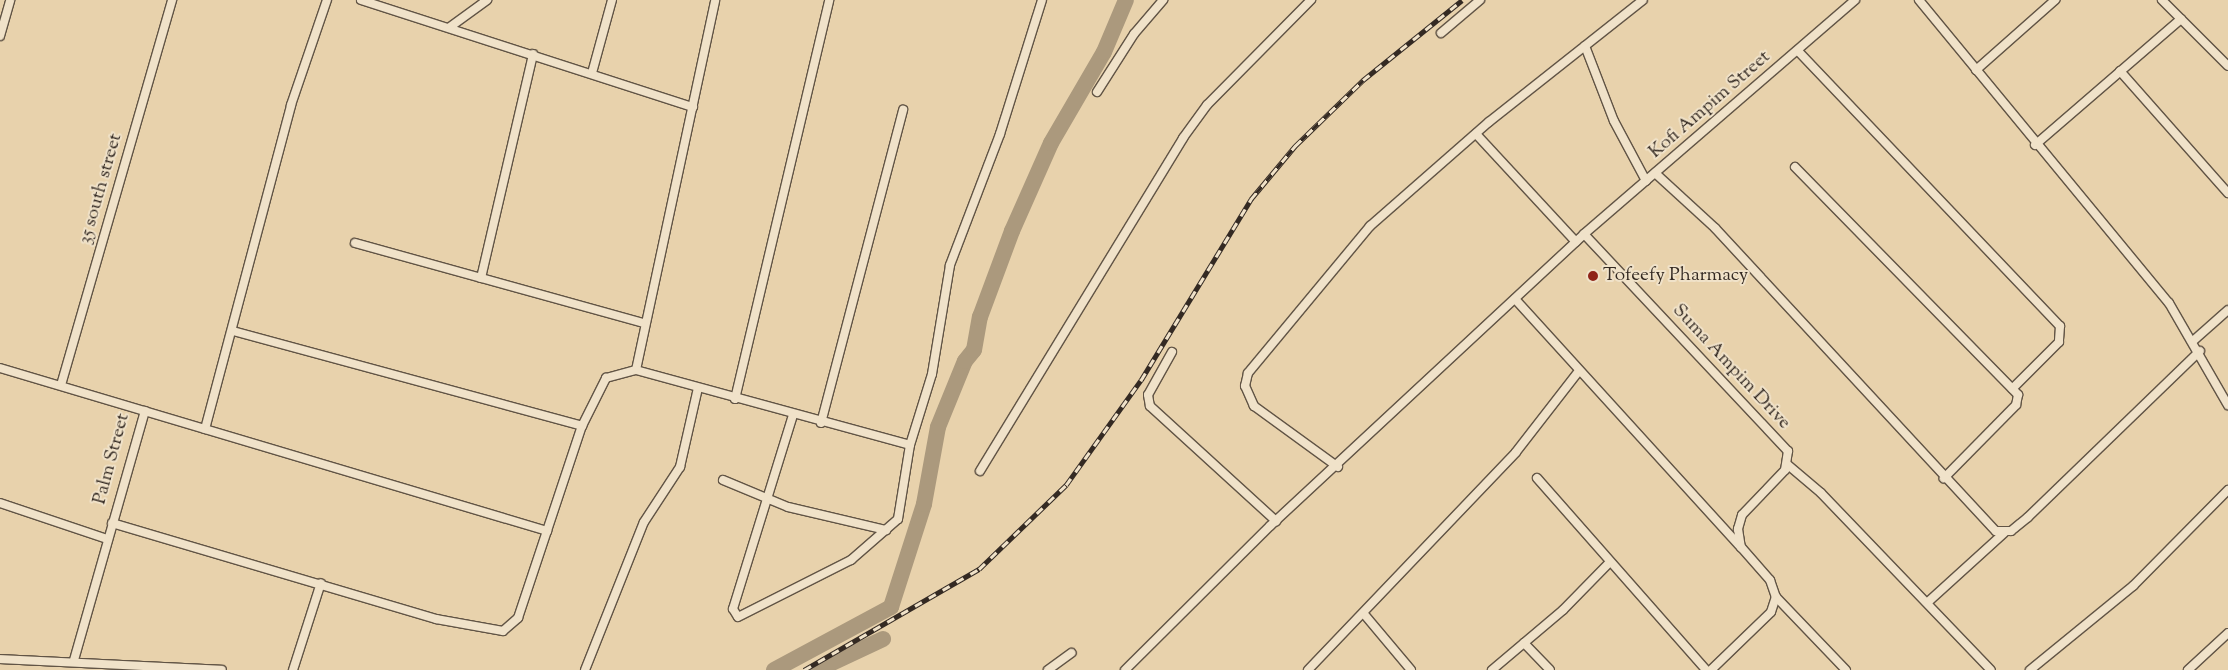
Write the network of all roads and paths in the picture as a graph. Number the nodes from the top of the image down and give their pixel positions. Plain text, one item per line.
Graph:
1 (10, 0) edge
2 (172, 0) edge
3 (327, 0) edge
4 (362, 0) edge
5 (487, 0) edge
6 (612, 0) edge
7 (715, 0) edge
8 (829, 0) edge
9 (1042, 0) edge
10 (1163, 0) edge
11 (1311, 0) edge
12 (1480, 0) edge
13 (1643, 0) edge
14 (1855, 0) edge
15 (1919, 0) edge
16 (2055, 0) edge
17 (2162, 0) edge
18 (2181, 19) junction
19 (450, 27) junction
20 (1441, 33) dead end
21 (0, 36) edge
22 (1585, 46) junction
23 (1798, 51) junction
24 (533, 54) junction
25 (2228, 66) edge
26 (1976, 70) junction
27 (2120, 71) junction
28 (592, 73) junction
29 (1097, 92) dead end
30 (693, 107) junction
31 (903, 110) dead end
32 (1476, 134) junction
33 (2035, 145) junction
34 (1795, 167) dead end
35 (1655, 173) junction
36 (1646, 181) junction
37 (2228, 193) edge
38 (1584, 234) junction
39 (1576, 242) junction
40 (356, 243) dead end
41 (481, 278) junction
42 (1515, 299) junction
43 (2228, 310) edge
44 (644, 323) junction
45 (233, 331) junction
46 (2194, 340) junction
47 (2200, 351) junction
48 (1172, 352) dead end
49 (0, 368) edge
50 (636, 370) junction
51 (1578, 372) junction
52 (60, 385) junction
53 (698, 388) junction
54 (2012, 389) junction
55 (735, 399) junction
56 (2228, 405) edge
57 (145, 411) junction
58 (793, 415) junction
59 (821, 423) junction
60 (582, 426) junction
61 (205, 429) junction
62 (910, 446) junction
63 (1789, 462) junction
64 (1338, 467) junction
65 (980, 471) dead end
66 (1537, 478) dead end
67 (1944, 478) junction
68 (723, 480) dead end
69 (2228, 490) edge
70 (767, 500) junction
71 (0, 503) edge
72 (1276, 521) junction
73 (112, 523) junction
74 (886, 530) junction
75 (547, 531) junction
76 (2004, 533) junction
77 (107, 540) junction
78 (1741, 547) junction
79 (1608, 564) junction
80 (321, 583) junction
81 (1776, 597) junction
82 (1928, 602) junction
83 (1364, 614) junction
84 (2228, 633) edge
85 (1524, 643) junction
86 (1071, 654) dead end
87 (0, 659) edge
88 (74, 660) junction
89 (222, 670) edge
90 (293, 670) edge
91 (585, 670) edge
92 (1048, 670) edge
93 (1125, 670) edge
94 (1308, 670) edge
95 (1411, 670) edge
96 (1492, 670) edge
97 (1550, 670) edge
98 (1706, 670) edge
99 (1711, 670) edge
100 (1846, 670) edge
101 (1991, 670) edge
102 (2030, 670) edge
103 (2188, 670) edge

1 - 21 street
2 - 52 street, 35 south street
3 - 45 street
4 - 19 street
5 - 19 street
6 - 28 street
7 - 30 street
8 - 55 street
9 - 62 street
10 - 29 street
11 - 65 street
12 - 20 street
13 - 22 street
14 - 23 street, Kofi Ampim Street
15 - 26 street
16 - 26 street
17 - 18 street
18 - 25 street
18 - 27 street
19 - 24 street
22 - 32 street
22 - 36 street
23 - 35 street, Kofi Ampim Street
23 - 54 street
24 - 28 street
24 - 41 street
26 - 33 street
27 - 33 street
27 - 37 street
28 - 30 street
30 - 44 street
31 - 59 street
32 - 39 street
32 - 64 street
33 - 46 street
34 - 54 street
35 - 36 street, Kofi Ampim Street
35 - 67 street
36 - 38 street, Kofi Ampim Street
38 - 39 street, Kofi Ampim Street
38 - 63 street, Suma Ampim Drive
39 - 42 street, Kofi Ampim Street
40 - 41 street
41 - 44 street
42 - 51 street
42 - 64 street, Kofi Ampim Street
43 - 46 street
44 - 50 street
45 - 60 street
45 - 61 street
46 - 47 street
47 - 56 street
47 - 76 street
48 - 72 street
49 - 52 street, Palm Street
50 - 53 street
50 - 60 street
51 - 78 street
51 - 83 street
52 - 57 street, Palm Street
53 - 55 street
53 - 91 street
54 - 67 street
55 - 58 street
57 - 61 street
57 - 73 street, Palm Street
58 - 59 street
58 - 70 street
59 - 62 street
60 - 75 street
61 - 75 street
62 - 74 street
63 - 78 street
63 - 82 street, Suma Ampim Drive
64 - 72 street, Kofi Ampim Street
66 - 79 street
67 - 76 street
68 - 70 street
69 - 102 street
70 - 74 street
70 - 74 street
71 - 77 street
72 - 93 street, Kofi Ampim Street
73 - 77 street, Palm Street
73 - 80 street
75 - 80 street
76 - 82 street
77 - 88 street, Palm Street
78 - 81 street
79 - 85 street
79 - 98 street
80 - 90 street
81 - 99 street
81 - 100 street
82 - 101 street, Suma Ampim Drive
83 - 94 street
83 - 95 street
84 - 103 street
85 - 96 street
85 - 97 street
86 - 92 street
87 - 88 street
88 - 89 street

